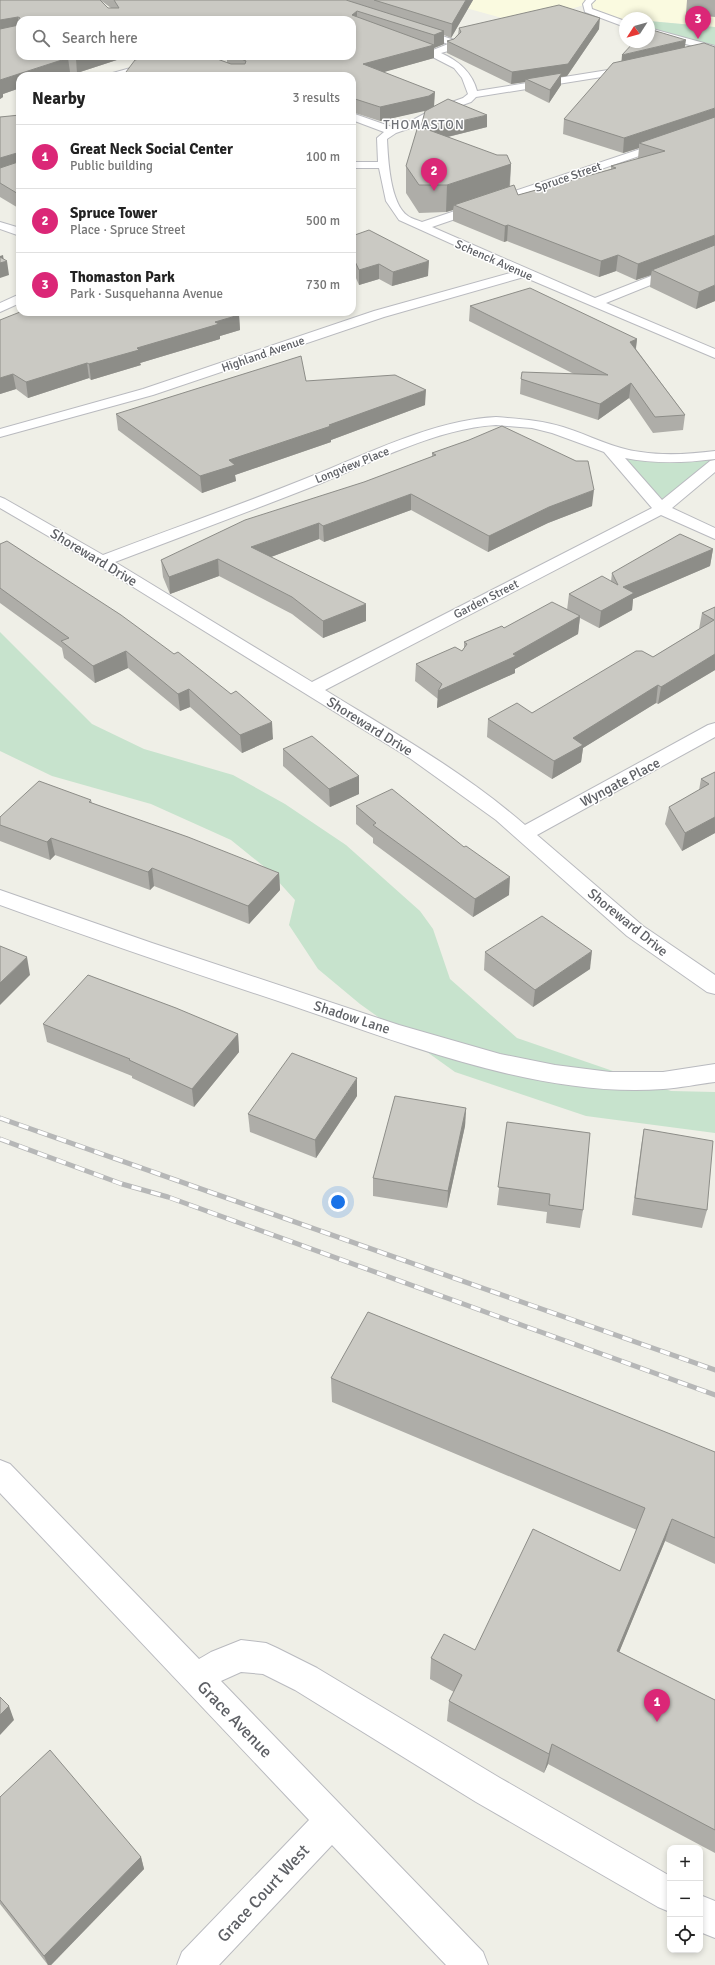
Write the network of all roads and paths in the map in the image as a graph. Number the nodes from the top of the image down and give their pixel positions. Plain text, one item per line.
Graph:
1 (591, 0) edge
2 (619, 22) edge
3 (408, 27) edge
4 (655, 32) edge
5 (418, 48) edge
6 (713, 49) edge
7 (433, 53) junction
8 (692, 54) edge
9 (175, 60) edge
10 (644, 67) edge
11 (128, 72) edge
12 (474, 95) junction
13 (356, 118) edge
14 (715, 127) edge
15 (392, 131) junction
16 (384, 164) junction
17 (356, 165) edge
18 (0, 224) edge
19 (420, 227) junction
20 (16, 230) edge
21 (715, 255) edge
22 (525, 273) junction
23 (16, 300) edge
24 (594, 302) junction
25 (0, 308) edge
26 (715, 354) edge
27 (0, 433) edge
28 (609, 449) junction
29 (715, 455) edge
30 (715, 464) edge
31 (0, 502) edge
32 (661, 509) junction
33 (715, 534) edge
34 (102, 561) junction
35 (311, 690) junction
36 (715, 730) edge
37 (524, 834) junction
38 (0, 897) edge
39 (715, 986) edge
40 (715, 1073) edge
41 (0, 1472) edge
42 (196, 1678) junction
43 (332, 1820) junction
44 (667, 1893) edge
45 (703, 1914) edge
46 (715, 1921) edge
47 (195, 1965) edge
48 (470, 1965) edge

1 - 2 street
3 - 7 street
4 - 6 street
5 - 7 street
6 - 8 street
7 - 12 street
9 - 11 street
10 - 12 street
12 - 15 street
13 - 15 street
14 - 19 street, Spruce Street
15 - 16 street, Schenck Avenue
16 - 17 street
16 - 19 street, Schenck Avenue
18 - 20 street
19 - 22 street, Schenck Avenue
21 - 24 street
22 - 24 street, Schenck Avenue
22 - 27 street, Highland Avenue
23 - 25 street
24 - 26 street, Schenck Avenue
28 - 29 street
28 - 32 street
28 - 34 street, Longview Place
30 - 32 street, Garden Street
31 - 34 street, Shoreward Drive
32 - 33 street
32 - 35 street, Garden Street
34 - 35 street, Shoreward Drive
35 - 37 street, Shoreward Drive
36 - 37 street, Wyngate Place
37 - 39 street, Shoreward Drive
38 - 40 street, Shadow Lane
41 - 42 street, Grace Avenue
42 - 43 street, Grace Avenue
42 - 44 street
43 - 47 street, Grace Court West
43 - 48 street, Grace Avenue
45 - 46 street

